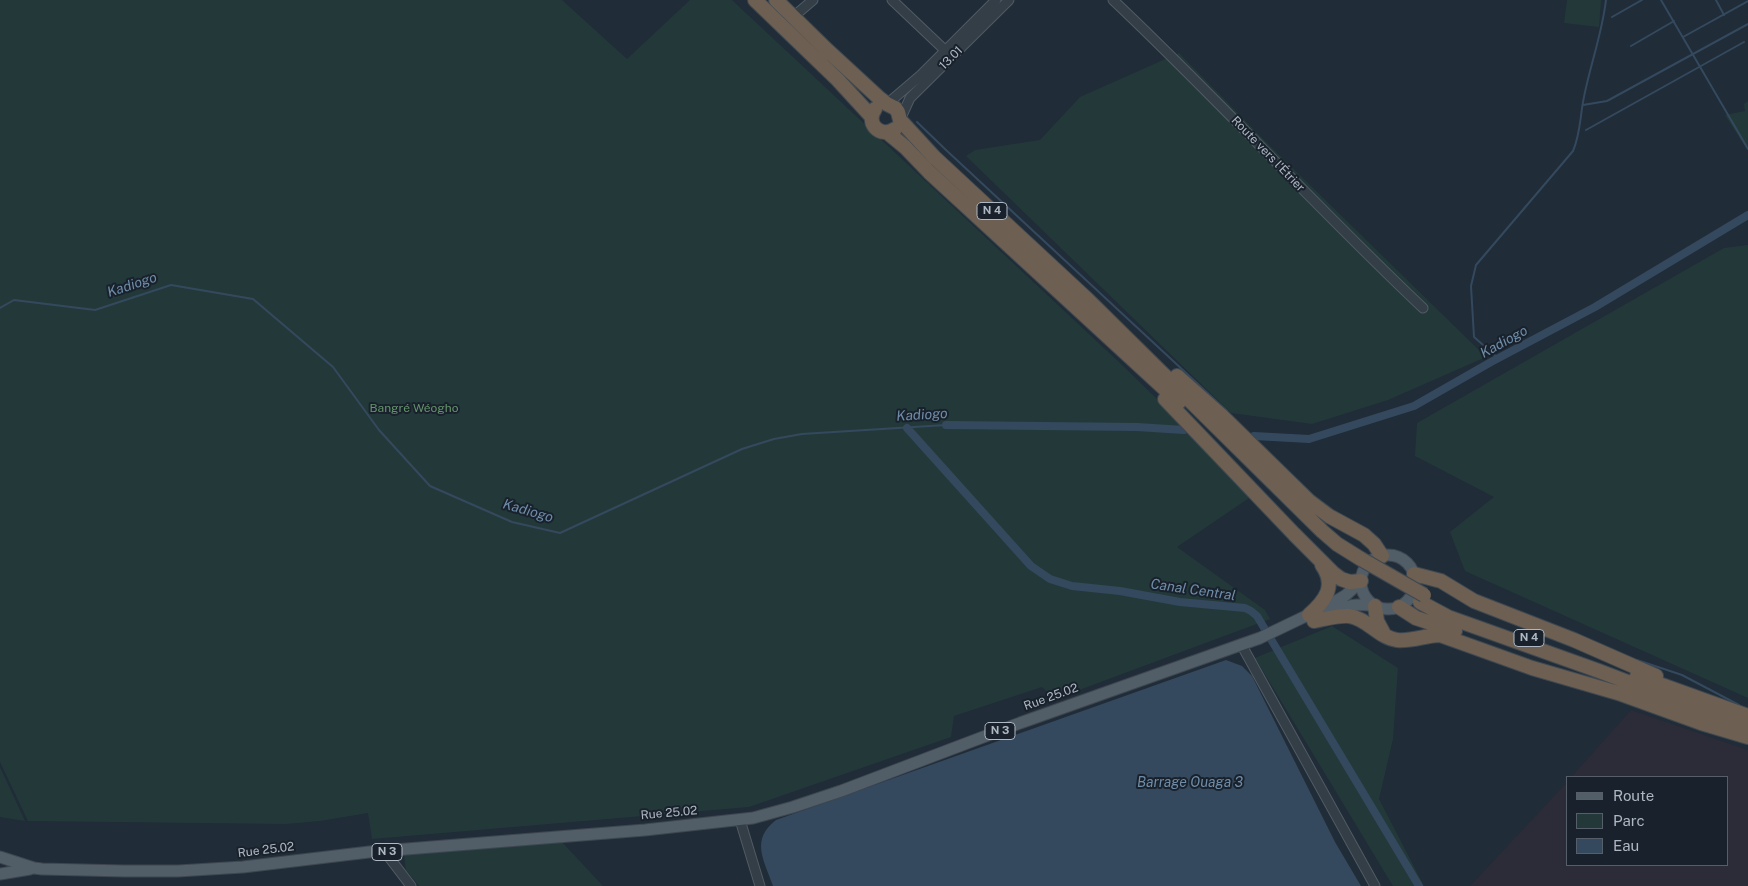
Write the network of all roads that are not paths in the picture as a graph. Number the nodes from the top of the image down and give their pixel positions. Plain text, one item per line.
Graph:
1 (755, 0) edge
2 (776, 0) edge
3 (813, 0) edge
4 (892, 0) edge
5 (996, 0) edge
6 (1008, 0) edge
7 (1113, 0) edge
8 (794, 17) junction
9 (949, 54) junction
10 (887, 104) junction
11 (871, 116) junction
12 (900, 120) junction
13 (888, 133) junction
14 (1087, 299) junction
15 (1074, 307) junction
16 (1423, 308) dead end
17 (1313, 552) junction
18 (1382, 556) junction
19 (1359, 562) junction
20 (1414, 574) junction
21 (1361, 581) junction
22 (1375, 606) junction
23 (1399, 608) junction
24 (1311, 618) junction
25 (1385, 636) junction
26 (1241, 644) junction
27 (1699, 704) junction
28 (1748, 716) edge
29 (1748, 728) edge
30 (1748, 737) edge
31 (740, 820) junction
32 (385, 852) junction
33 (0, 857) edge
34 (34, 868) junction
35 (0, 874) edge
36 (411, 886) edge
37 (760, 886) edge
38 (1375, 886) edge

1 - 11 highway, N 4
2 - 8 highway, N 4
3 - 8 street
4 - 9 street
5 - 9 street, 13.01
6 - 9 street, 13.01
7 - 16 street, Route vers l'Étrier
8 - 10 highway, N 4
9 - 10 street, 13.01
9 - 12 street, 13.01
10 - 11 highway
10 - 12 highway, N 4
11 - 13 highway, N 4
12 - 13 highway
12 - 14 highway, N 4
13 - 15 highway, N 4
14 - 18 highway
14 - 19 highway, N 4
15 - 17 highway
15 - 19 highway, N 4
17 - 21 highway
17 - 24 highway
18 - 20 main road
18 - 21 main road, N 3
19 - 27 highway, N 4, bridge
20 - 23 main road
20 - 27 highway
21 - 22 main road
21 - 24 main road, Rue 25.02 / N 3
22 - 23 main road, N 3
22 - 24 main road, Rue 25.02 / N 3
22 - 25 highway
23 - 27 highway
24 - 25 highway
24 - 26 main road, Rue 25.02 / N 3
25 - 30 highway
26 - 31 main road, Rue 25.02 / N 3
26 - 38 street
27 - 28 highway, N 4
27 - 29 highway, N 4
31 - 32 main road, Rue 25.02 / N 3
31 - 37 street
32 - 34 main road, Rue 25.02 / N 3
32 - 36 street
33 - 34 main road, Rue 25.02 / N 3
34 - 35 main road, Rue 25.02 / N 3

